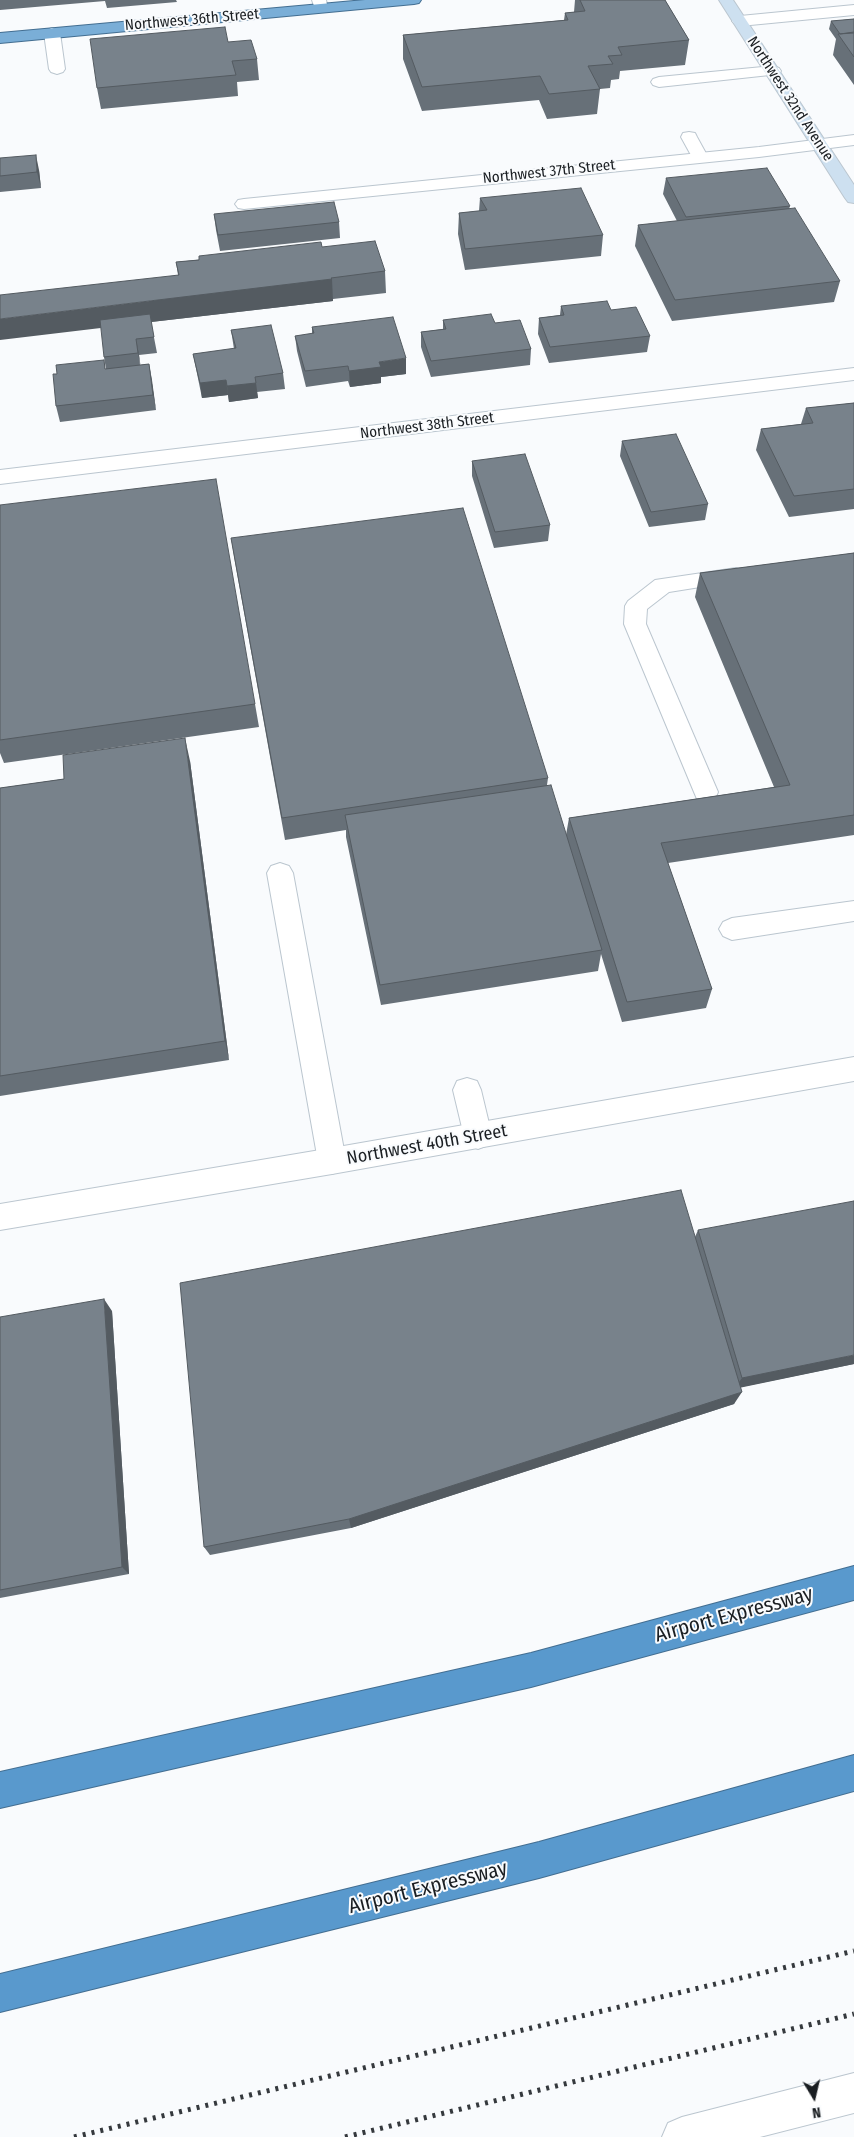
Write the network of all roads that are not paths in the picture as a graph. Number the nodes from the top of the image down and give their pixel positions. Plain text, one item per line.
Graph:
1 (414, 0) edge
2 (726, 0) edge
3 (320, 4) edge
4 (843, 9) edge
5 (740, 21) junction
6 (52, 33) junction
7 (0, 38) edge
8 (57, 69) dead end
9 (772, 71) junction
10 (659, 82) dead end
11 (689, 137) dead end
12 (854, 140) edge
13 (820, 145) junction
14 (700, 157) junction
15 (854, 198) edge
16 (244, 204) dead end
17 (854, 374) edge
18 (0, 477) edge
19 (758, 571) edge
20 (706, 792) dead end
21 (280, 873) dead end
22 (854, 911) edge
23 (732, 930) dead end
24 (854, 1069) edge
25 (467, 1090) dead end
26 (478, 1136) junction
27 (332, 1161) junction
28 (0, 1217) edge
29 (854, 1583) edge
30 (854, 1773) edge
31 (0, 1790) edge
32 (0, 1993) edge
33 (854, 2093) edge
34 (682, 2137) edge

1 - 3 highway, Northwest 36th Street
2 - 5 main road, Northwest 32nd Avenue
3 - 6 highway, Northwest 36th Street
4 - 5 street
5 - 9 main road, Northwest 32nd Avenue
6 - 7 highway, Northwest 36th Street
6 - 8 street
9 - 10 street
9 - 13 main road, Northwest 32nd Avenue
11 - 14 street
12 - 13 street, Northwest 37th Street
13 - 14 street, Northwest 37th Street
13 - 15 main road, Northwest 32nd Avenue
14 - 16 street, Northwest 37th Street
17 - 18 street, Northwest 38th Street
19 - 20 street
21 - 27 street
22 - 23 street
24 - 26 street, Northwest 40th Street
25 - 26 street
26 - 27 street, Northwest 40th Street
27 - 28 street, Northwest 40th Street
29 - 31 highway, Airport Expressway
30 - 32 highway, Airport Expressway
33 - 34 street

